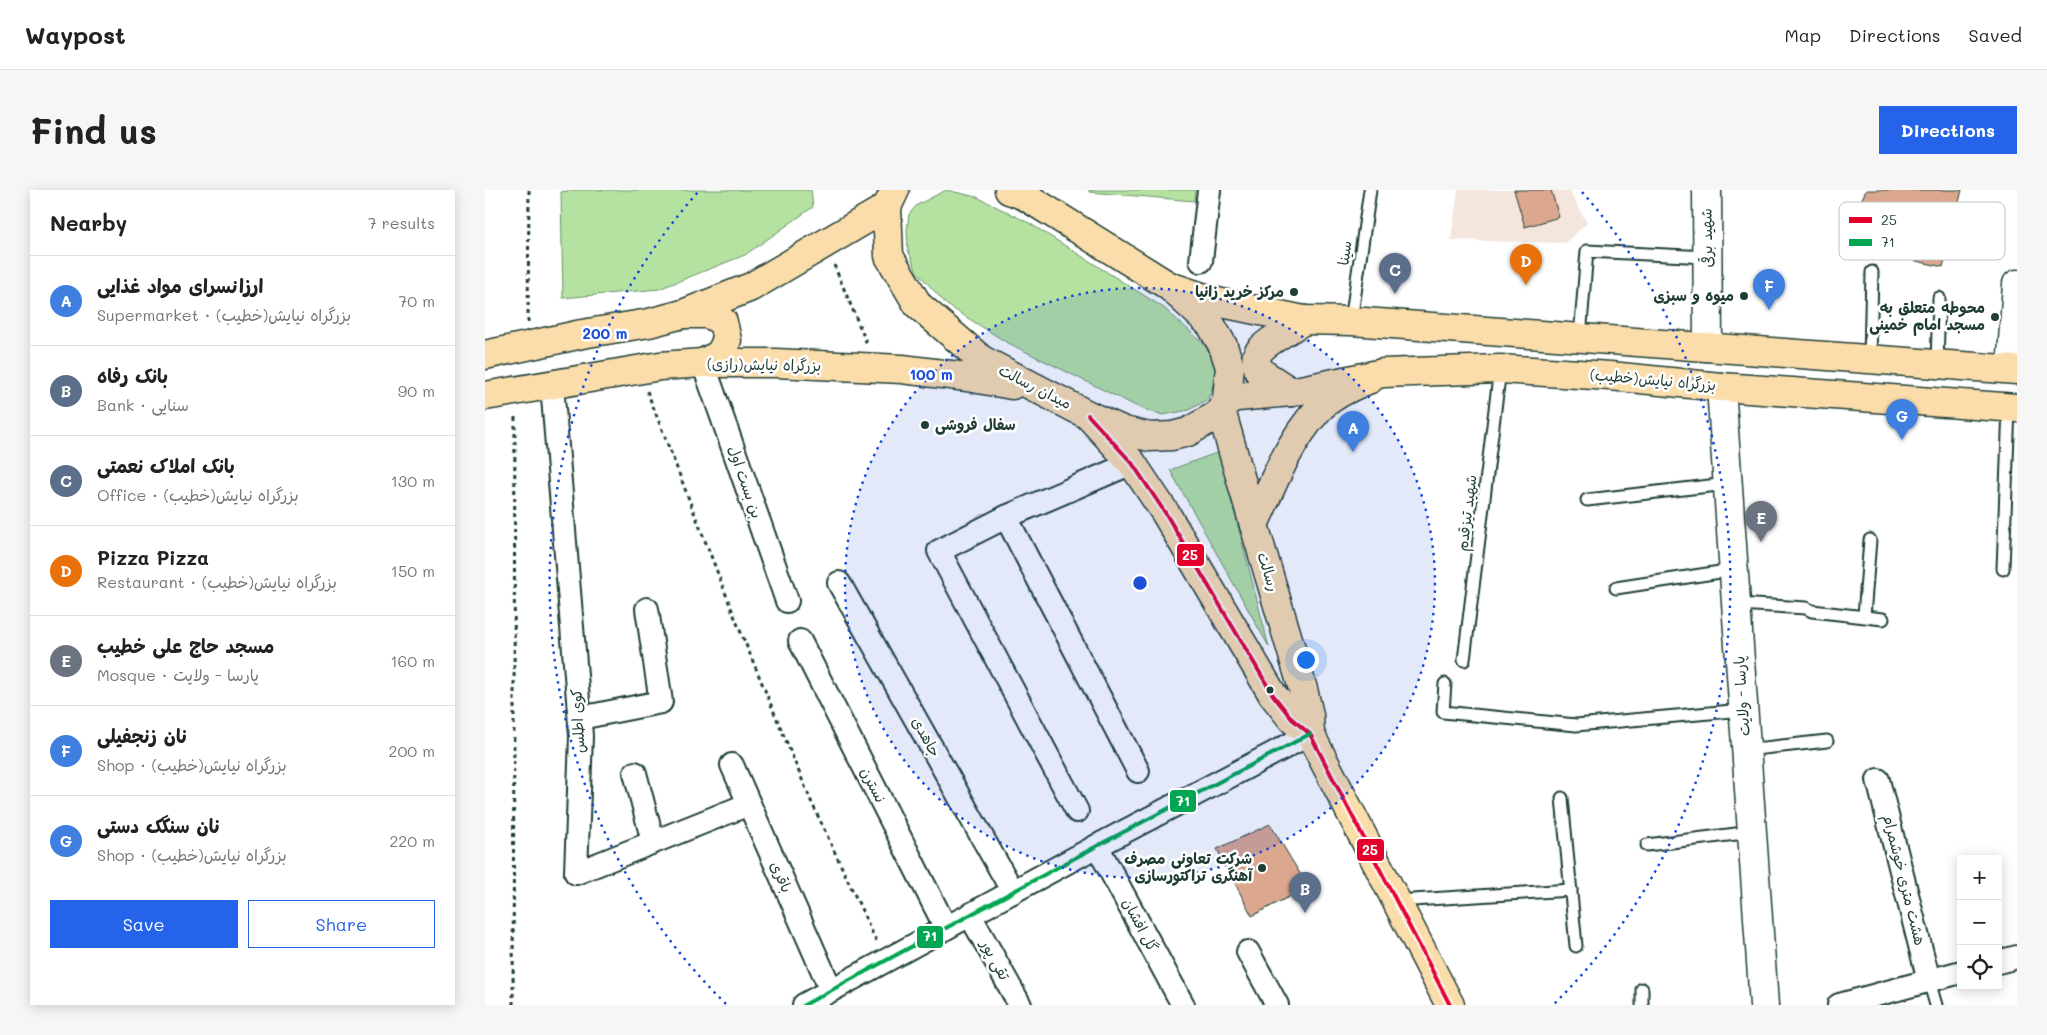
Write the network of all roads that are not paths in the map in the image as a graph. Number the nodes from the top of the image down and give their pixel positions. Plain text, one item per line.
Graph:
1 (1209, 190) edge
2 (1370, 190) edge
3 (1707, 190) edge
4 (1019, 192) edge
5 (891, 198) edge
6 (1707, 257) junction
7 (1201, 260) dead end
8 (1872, 272) dead end
9 (2017, 284) edge
10 (1169, 286) junction
11 (1939, 298) dead end
12 (683, 314) junction
13 (1305, 320) junction
14 (1351, 321) junction
15 (1580, 337) junction
16 (1708, 347) junction
17 (485, 355) edge
18 (1870, 360) junction
19 (703, 363) junction
20 (1937, 365) junction
21 (1500, 369) junction
22 (2014, 370) edge
23 (1383, 373) junction
24 (552, 385) junction
25 (1721, 386) junction
26 (1045, 391) junction
27 (1291, 392) junction
28 (485, 396) edge
29 (1224, 404) junction
30 (2013, 408) edge
31 (1088, 415) junction
32 (1132, 463) junction
33 (1727, 484) junction
34 (1587, 500) dead end
35 (1006, 517) junction
36 (1254, 525) junction
37 (1870, 540) dead end
38 (2003, 569) dead end
39 (1733, 570) junction
40 (839, 583) dead end
41 (1616, 588) dead end
42 (787, 601) dead end
43 (1736, 604) junction
44 (647, 609) dead end
45 (1864, 616) junction
46 (1883, 619) dead end
47 (800, 641) dead end
48 (1464, 660) dead end
49 (1445, 684) dead end
50 (1743, 710) junction
51 (580, 718) junction
52 (1310, 734) junction
53 (1827, 741) dead end
54 (1746, 750) junction
55 (732, 764) dead end
56 (1138, 771) dead end
57 (635, 772) dead end
58 (1878, 780) dead end
59 (1562, 798) dead end
60 (749, 804) junction
61 (1077, 810) dead end
62 (1752, 832) junction
63 (653, 842) junction
64 (1647, 845) dead end
65 (1097, 846) junction
66 (1571, 890) junction
67 (1013, 892) junction
68 (1395, 902) junction
69 (970, 915) junction
70 (946, 928) junction
71 (1576, 946) dead end
72 (1248, 952) dead end
73 (2017, 957) edge
74 (2002, 961) edge
75 (1957, 973) edge
76 (1929, 981) junction
77 (1642, 989) dead end
78 (831, 990) junction
79 (804, 1005) edge
80 (1020, 1005) edge
81 (1183, 1005) edge
82 (1277, 1005) edge
83 (1450, 1005) edge
84 (1642, 1005) edge
85 (1764, 1005) edge
86 (1839, 1005) edge
87 (1936, 1005) edge

1 - 7 street
2 - 14 lane, سینا
3 - 6 street, شهید برقی
4 - 10 main road
5 - 12 main road
5 - 26 main road, میدان رسالت
6 - 15 lane
6 - 16 street, شهید برقی
8 - 18 lane
9 - 22 street
10 - 13 main road
10 - 29 main road
11 - 20 lane
12 - 17 main road
12 - 19 main road
13 - 14 main road
13 - 27 main road
14 - 15 main road
15 - 16 main road
16 - 18 main road
18 - 20 main road
19 - 24 main road, بزرگراه نیایش(رازی)
19 - 26 main road, بزرگراه نیایش(رازی)
19 - 42 street, بن بست اول
20 - 22 main road
21 - 23 main road, بزرگراه نیایش(خطیب)
21 - 25 main road, بزرگراه نیایش(خطیب)
21 - 48 lane, شهید تیزقدم
23 - 27 main road, بزرگراه نیایش(خطیب)
23 - 36 main road
24 - 28 main road, بزرگراه نیایش(رازی)
24 - 51 street, کوی اطلس
25 - 30 main road, بزرگراه نیایش(خطیب)
25 - 33 street, پارسا - ولایت
26 - 31 main road, میدان رسالت
27 - 29 main road, بزرگراه نیایش(خطیب)
29 - 31 main road, میدان رسالت
29 - 36 main road, رسالت
30 - 38 lane
31 - 32 main road, رسالت
32 - 35 street
32 - 52 main road, رسالت
33 - 34 lane
33 - 39 street, پارسا - ولایت
35 - 56 street
35 - 61 street
36 - 52 main road, رسالت
37 - 45 lane
39 - 41 lane
39 - 43 street, پارسا - ولایت
40 - 67 street, جاهدی
43 - 45 lane
43 - 50 street, پارسا - ولایت
44 - 51 street
45 - 46 lane
47 - 70 street, نسترن
49 - 50 lane
50 - 54 street, پارسا - ولایت
51 - 63 street, کوی اطلس
52 - 65 street
52 - 68 main road, رسالت
53 - 54 lane
54 - 62 street, پارسا - ولایت
55 - 60 street, باقری
57 - 63 street
58 - 76 street, هشت متری خوشمرام
59 - 66 lane
60 - 63 street, کوی اطلس
60 - 78 street, باقری
62 - 64 lane
62 - 85 street, پارسا - ولایت
65 - 67 street
65 - 81 street, گل افشان
66 - 68 lane
66 - 71 lane
67 - 69 street
68 - 83 main road, رسالت
69 - 70 street
69 - 80 street, تقی پور
70 - 78 street
72 - 82 street
73 - 74 street
75 - 76 street
76 - 86 street
76 - 87 lane
77 - 84 lane
78 - 79 street

